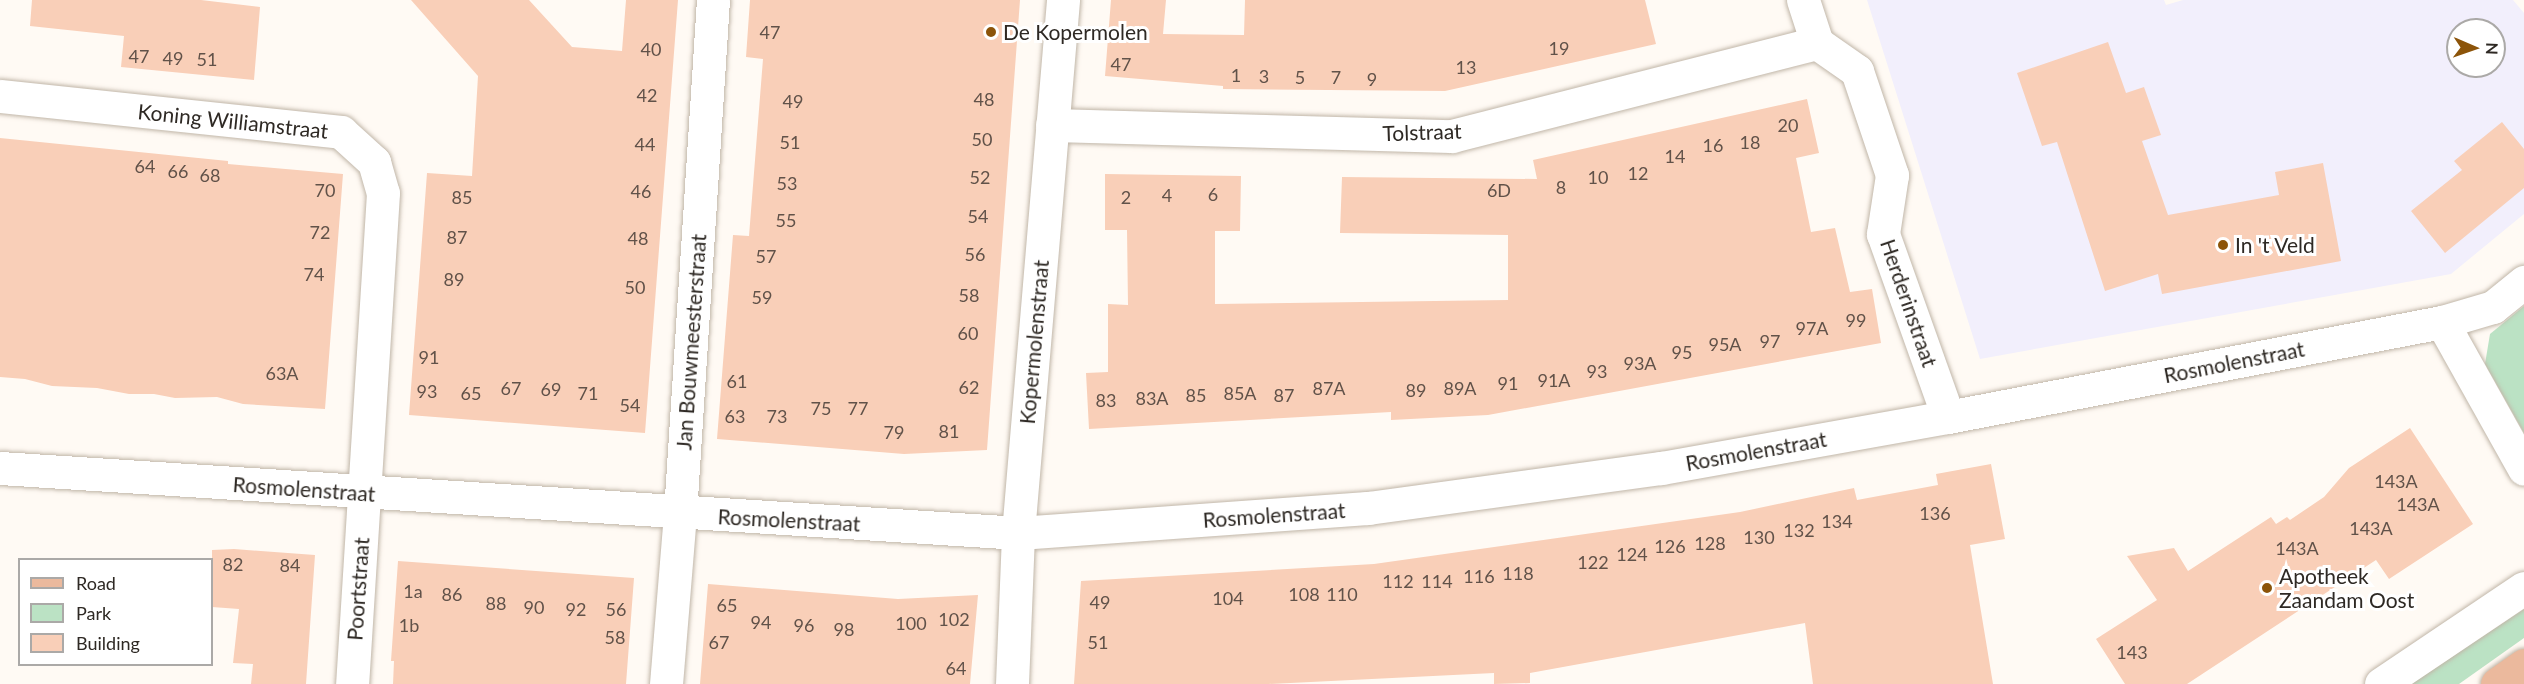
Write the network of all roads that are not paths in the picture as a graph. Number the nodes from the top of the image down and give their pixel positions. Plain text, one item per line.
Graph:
1 (713, 0) edge
2 (1063, 0) edge
3 (1803, 0) edge
4 (1817, 43) junction
5 (0, 96) edge
6 (1052, 125) junction
7 (2524, 282) edge
8 (2442, 322) junction
9 (1948, 417) junction
10 (0, 468) edge
11 (2524, 469) edge
12 (365, 493) junction
13 (680, 513) junction
14 (1018, 533) junction
15 (2524, 588) edge
16 (2524, 665) edge
17 (352, 684) edge
18 (666, 684) edge
19 (1012, 684) edge
20 (2381, 684) edge
21 (2497, 684) edge

1 - 13 street, Jan Bouwmeesterstraat
2 - 6 street, Kopermolenstraat
3 - 4 street
4 - 6 street, Tolstraat
4 - 9 street, Herderinstraat
5 - 12 street, Koning Williamstraat
6 - 14 street, Kopermolenstraat
7 - 8 street, Rosmolenstraat
8 - 9 street, Rosmolenstraat
8 - 11 street
9 - 14 street, Rosmolenstraat
10 - 12 street, Rosmolenstraat
12 - 13 street, Rosmolenstraat
12 - 17 street, Poortstraat
13 - 14 street, Rosmolenstraat
13 - 18 street, Jan Bouwmeesterstraat
14 - 19 street, Kopermolenstraat
15 - 20 street
16 - 21 main road

